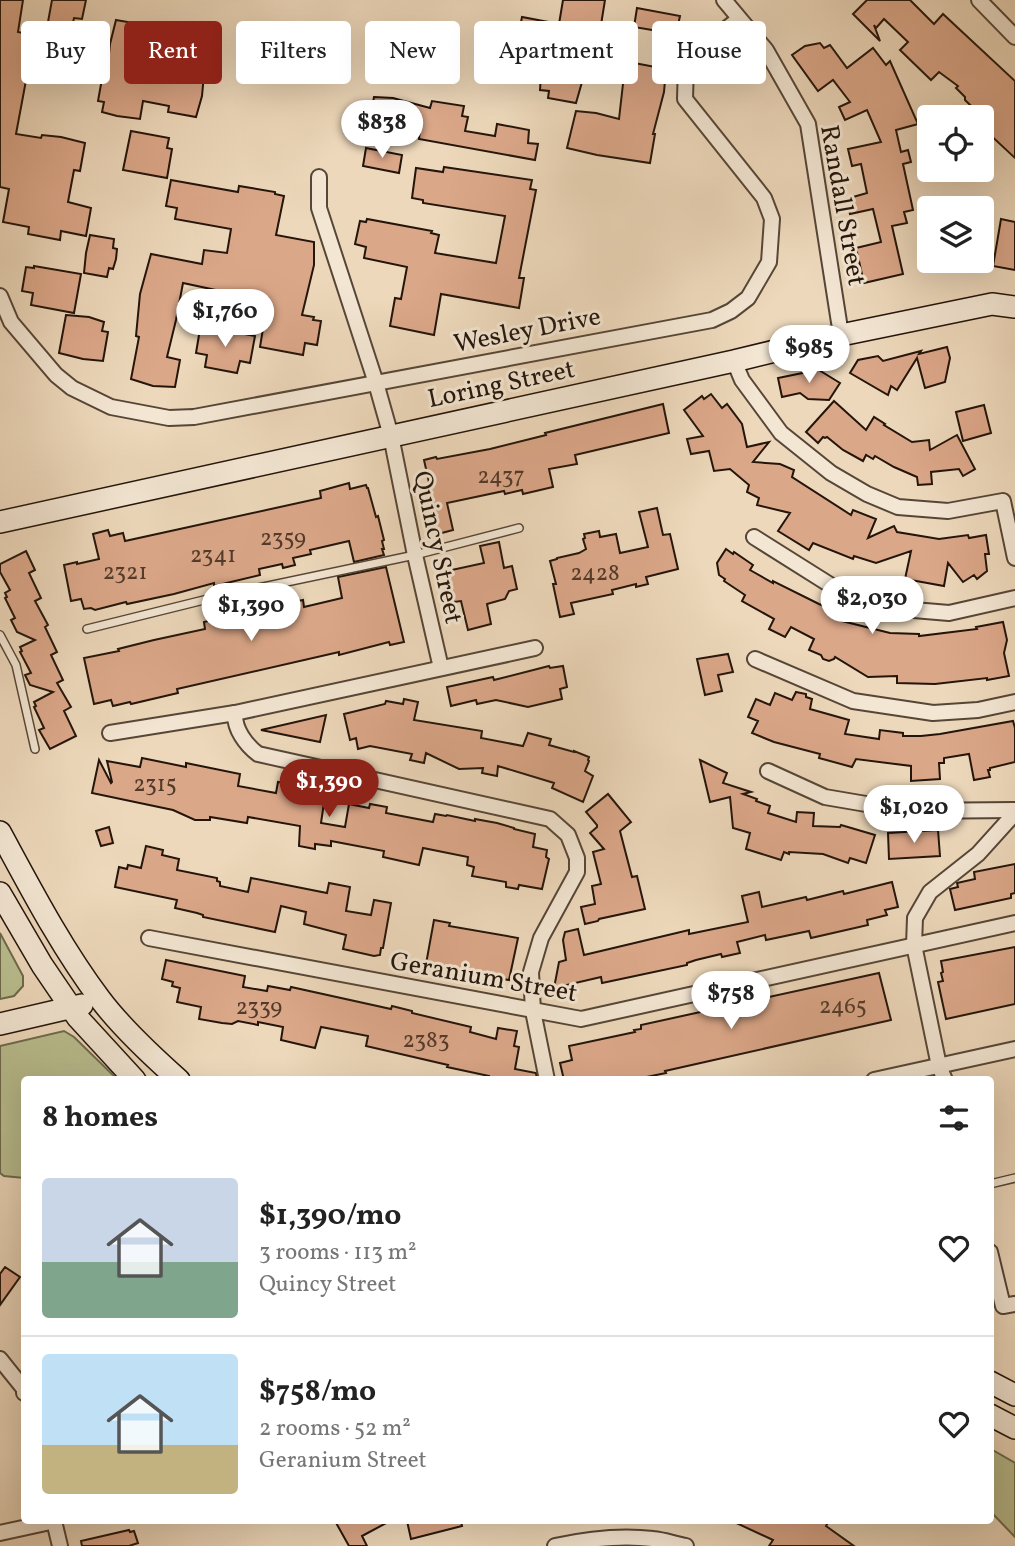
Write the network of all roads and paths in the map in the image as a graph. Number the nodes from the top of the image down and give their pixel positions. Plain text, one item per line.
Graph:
1 (724, 0) edge
2 (979, 0) edge
3 (739, 19) junction
4 (1015, 37) edge
5 (319, 177) dead end
6 (0, 296) edge
7 (1015, 307) edge
8 (841, 335) junction
9 (734, 361) junction
10 (376, 383) junction
11 (391, 436) junction
12 (0, 522) edge
13 (519, 528) dead end
14 (754, 537) dead end
15 (415, 555) junction
16 (1015, 558) edge
17 (1015, 598) edge
18 (87, 629) dead end
19 (0, 635) edge
20 (535, 648) dead end
21 (755, 659) dead end
22 (441, 668) junction
23 (1015, 702) edge
24 (235, 713) junction
25 (110, 733) dead end
26 (35, 749) dead end
27 (768, 771) dead end
28 (1015, 811) edge
29 (0, 832) edge
30 (0, 893) edge
31 (1015, 923) edge
32 (149, 939) dead end
33 (914, 945) junction
34 (101, 1000) junction
35 (71, 1007) junction
36 (533, 1011) junction
37 (0, 1024) edge
38 (1015, 1049) edge
39 (939, 1066) junction
40 (131, 1076) edge
41 (175, 1076) edge
42 (546, 1076) edge
43 (893, 1076) edge
44 (943, 1076) edge
45 (1015, 1178) edge
46 (994, 1183) edge
47 (994, 1263) edge
48 (1009, 1305) edge
49 (0, 1359) edge
50 (994, 1384) edge
51 (21, 1385) edge
52 (1015, 1395) edge
53 (994, 1417) edge
54 (1015, 1428) edge
55 (40, 1524) edge
56 (55, 1524) edge
57 (0, 1533) edge
58 (60, 1546) edge
59 (555, 1546) edge
60 (685, 1546) edge

1 - 3 street
2 - 4 street
3 - 8 street, Randall Street
3 - 10 street, Wesley Drive
5 - 10 street, Quincy Street
6 - 10 street, Wesley Drive
7 - 8 street, Loring Street
8 - 9 street, Loring Street
9 - 11 street, Loring Street
9 - 16 street
10 - 11 street, Quincy Street
11 - 12 street, Loring Street
11 - 15 street, Quincy Street
13 - 15 lane
14 - 17 street
15 - 18 lane
15 - 22 street, Quincy Street
19 - 26 lane
20 - 22 street
21 - 23 street
22 - 24 street
24 - 25 street
24 - 36 street
27 - 28 street
28 - 33 street
29 - 34 street
30 - 35 street
31 - 33 street, Geranium Street
32 - 36 street, Geranium Street
33 - 36 street, Geranium Street
33 - 39 street
34 - 35 street
34 - 41 street
35 - 37 street
35 - 40 street
36 - 42 street
38 - 39 street
39 - 43 street
39 - 44 street
45 - 46 lane
47 - 48 street
49 - 51 street
50 - 52 street
53 - 54 street
55 - 57 street
56 - 58 street
59 - 60 street

